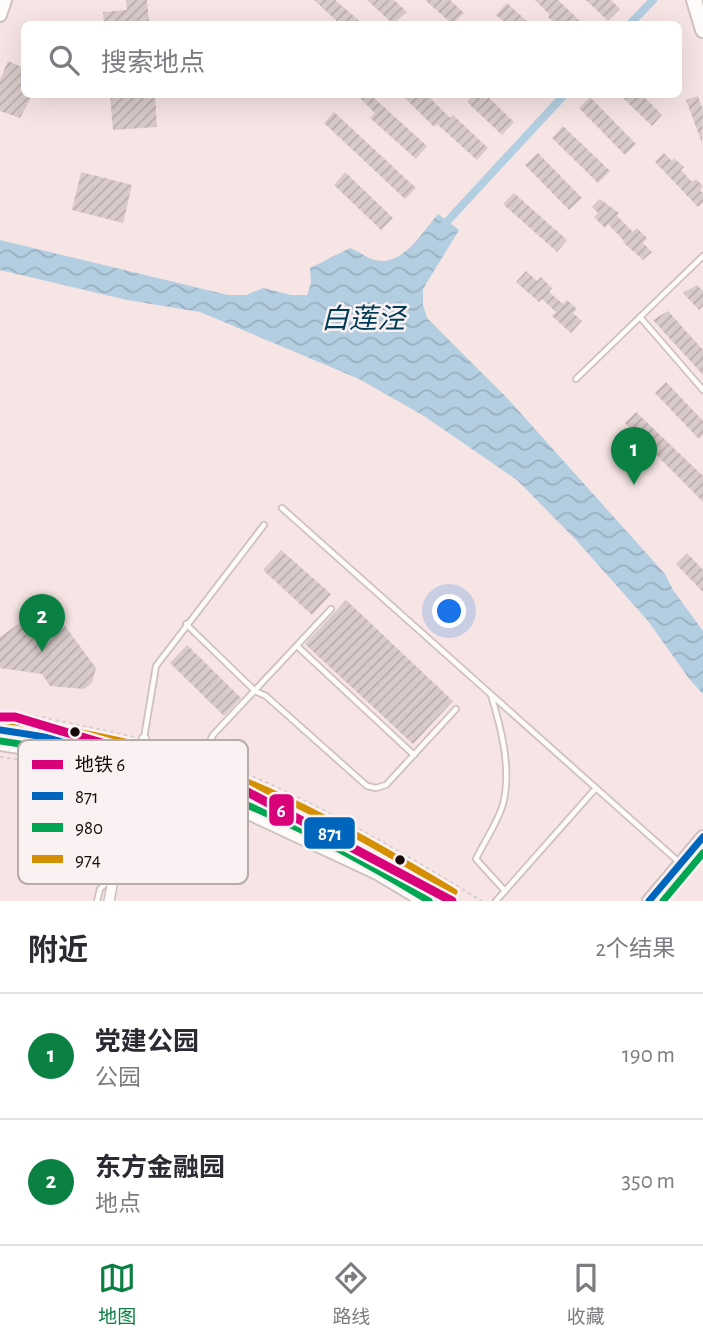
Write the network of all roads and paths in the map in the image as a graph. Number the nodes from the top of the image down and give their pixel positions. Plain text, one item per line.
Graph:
1 (5, 0) edge
2 (694, 0) edge
3 (0, 15) edge
4 (703, 30) edge
5 (703, 256) edge
6 (640, 317) junction
7 (576, 379) dead end
8 (703, 390) edge
9 (282, 508) dead end
10 (264, 525) dead end
11 (331, 610) dead end
12 (186, 624) junction
13 (297, 646) junction
14 (255, 691) junction
15 (490, 693) junction
16 (456, 709) dead end
17 (0, 730) edge
18 (144, 739) edge
19 (58, 740) edge
20 (211, 740) edge
21 (0, 744) edge
22 (18, 747) edge
23 (414, 755) junction
24 (0, 757) edge
25 (18, 759) edge
26 (596, 788) junction
27 (248, 795) edge
28 (248, 813) edge
29 (703, 837) edge
30 (681, 863) junction
31 (105, 884) edge
32 (505, 891) junction
33 (97, 901) edge
34 (424, 901) edge
35 (449, 901) edge
36 (496, 901) edge
37 (649, 901) edge

1 - 3 main road
2 - 4 main road
5 - 6 lane
6 - 7 lane
6 - 8 lane
9 - 15 lane
10 - 12 lane
11 - 13 lane
12 - 14 lane
12 - 18 lane
13 - 14 lane
13 - 23 lane
14 - 20 lane
14 - 23 lane
15 - 26 lane
15 - 32 lane
16 - 23 lane
17 - 19 main road
21 - 22 main road
24 - 25 path
26 - 30 lane
26 - 32 lane
27 - 35 main road
28 - 34 main road
29 - 30 main road
30 - 37 main road
31 - 33 lane
32 - 36 lane

